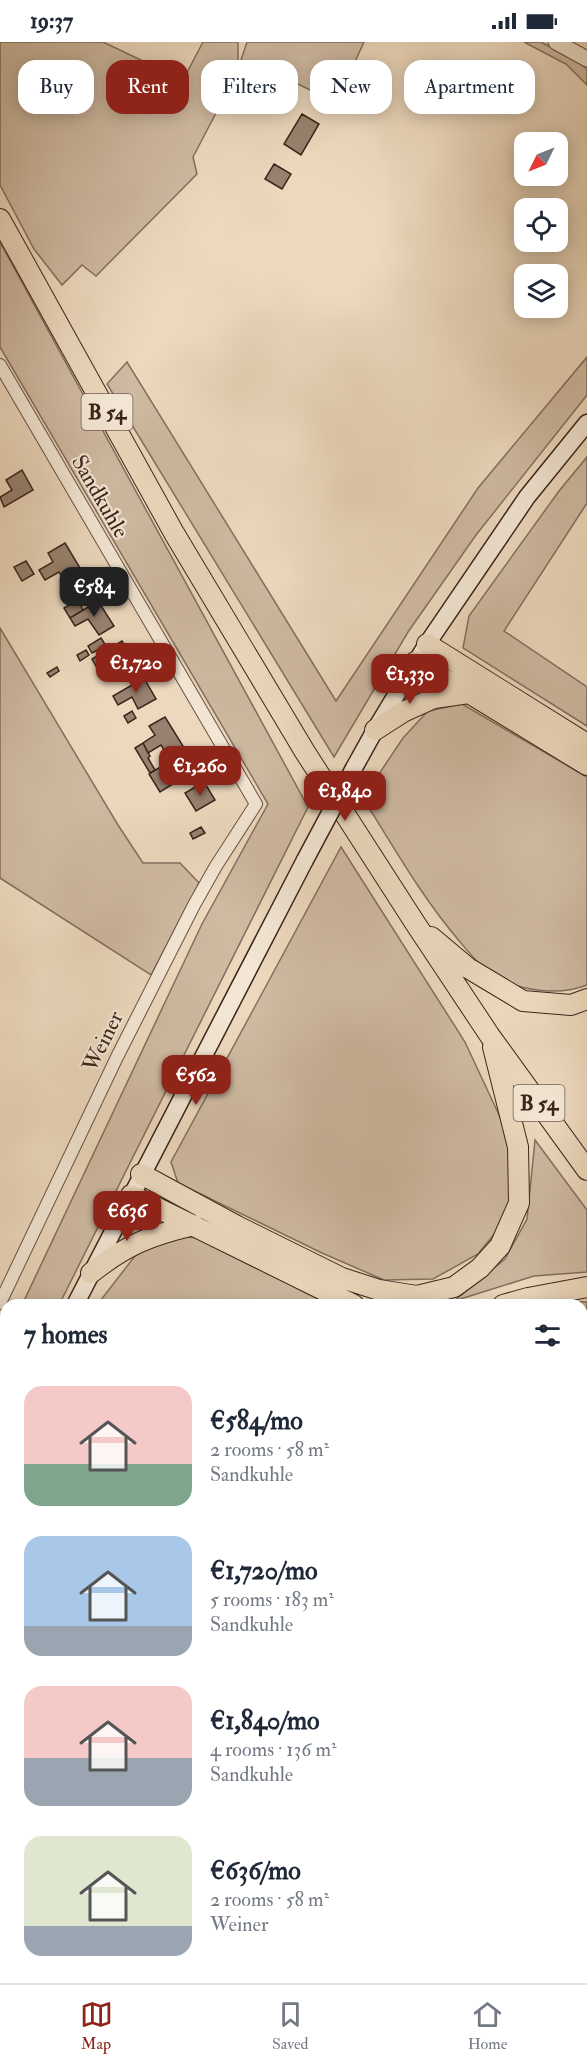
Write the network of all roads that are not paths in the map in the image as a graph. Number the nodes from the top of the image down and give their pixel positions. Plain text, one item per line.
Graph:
1 (556, 42) edge
2 (587, 59) edge
3 (0, 219) edge
4 (0, 365) edge
5 (587, 423) edge
6 (427, 644) junction
7 (415, 662) junction
8 (469, 693) junction
9 (375, 730) junction
10 (587, 744) edge
11 (587, 765) edge
12 (256, 804) joint
13 (415, 923) junction
14 (587, 999) edge
15 (490, 1036) junction
16 (587, 1170) edge
17 (141, 1174) junction
18 (131, 1196) junction
19 (194, 1225) junction
20 (91, 1273) junction
21 (587, 1287) edge
22 (2, 1299) edge
23 (78, 1299) edge
24 (342, 1299) edge
25 (524, 1299) edge

1 - 2 street
3 - 13 highway, B 54
4 - 12 street, Sandkuhle
5 - 6 main road
6 - 7 main road
6 - 10 highway
7 - 8 highway
7 - 9 main road
8 - 9 highway
8 - 11 highway
9 - 17 main road, bridge
12 - 22 street, Weiner
13 - 14 highway
13 - 15 highway, B 54
15 - 16 highway, B 54
15 - 17 highway
17 - 18 main road
18 - 19 highway
18 - 20 main road
19 - 20 highway
19 - 24 highway
20 - 23 main road
21 - 25 highway

